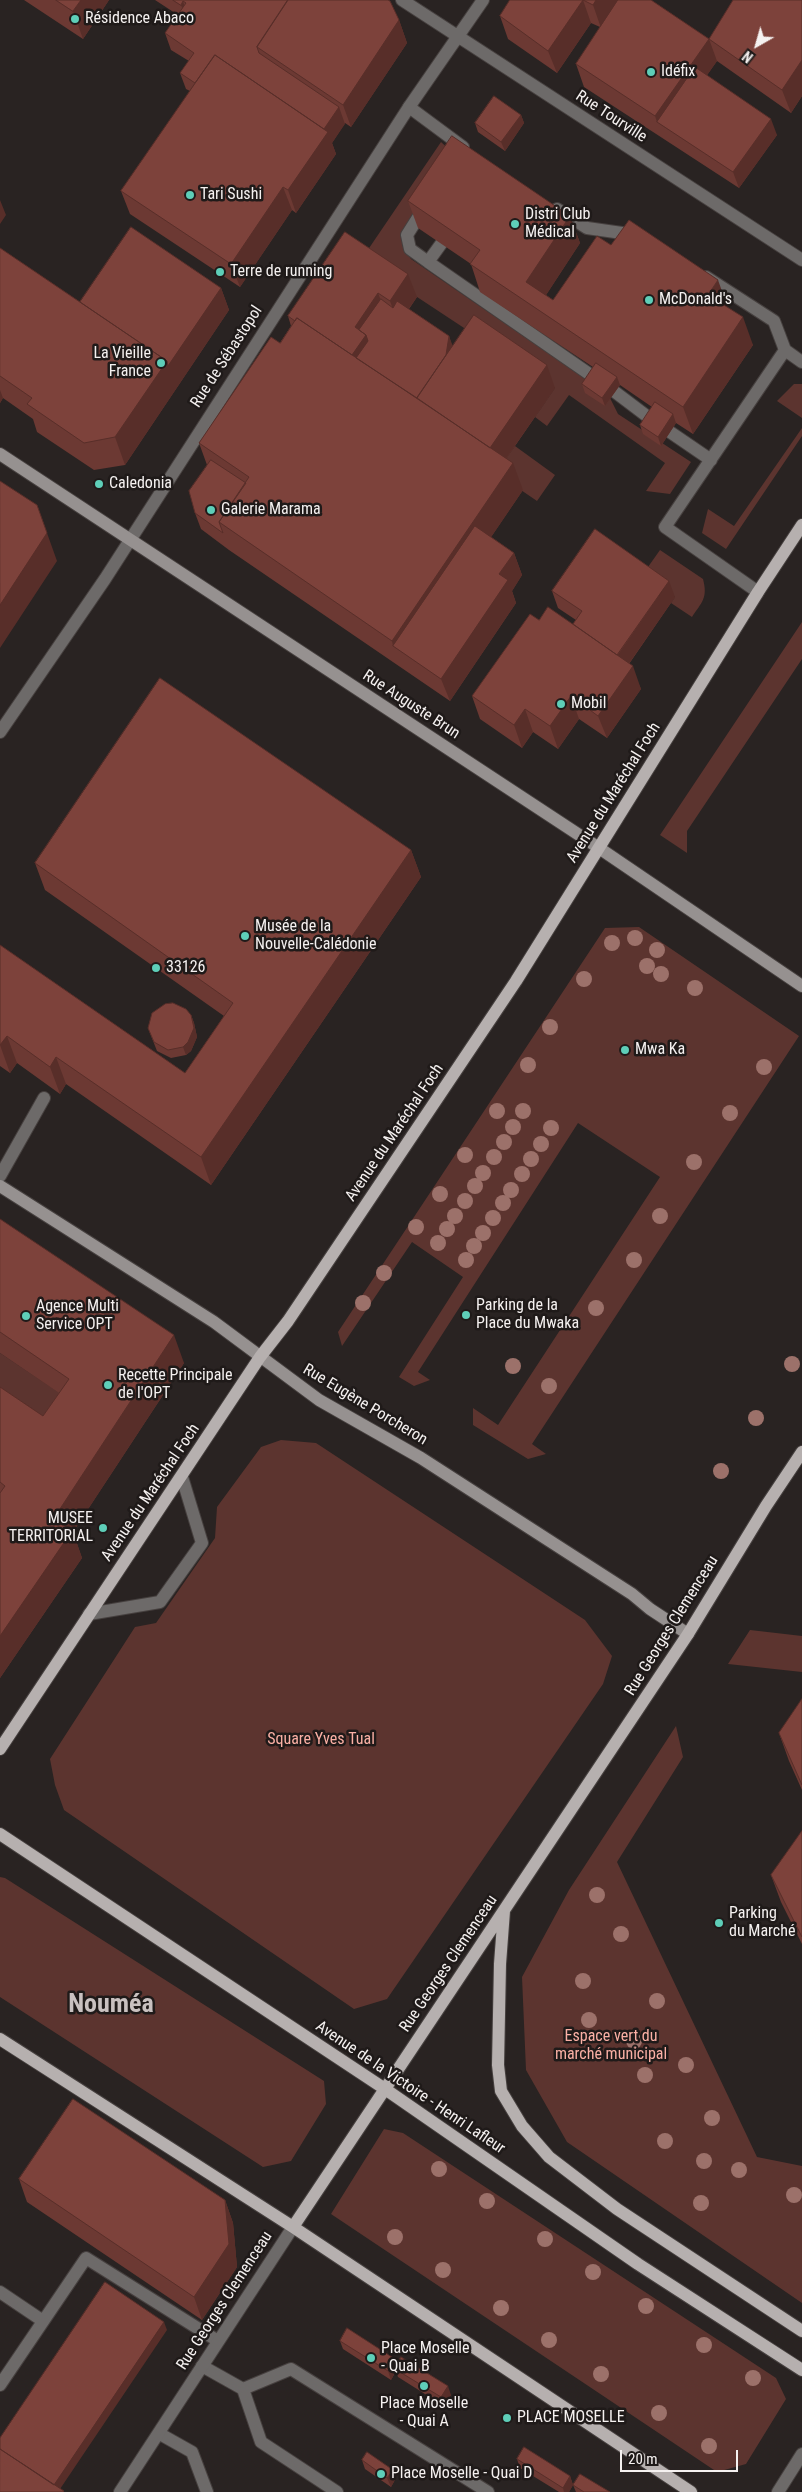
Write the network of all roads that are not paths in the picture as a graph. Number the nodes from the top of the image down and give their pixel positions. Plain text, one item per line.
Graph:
1 (402, 0) edge
2 (483, 0) edge
3 (456, 36) junction
4 (409, 107) junction
5 (465, 152) edge
6 (432, 195) edge
7 (548, 203) edge
8 (645, 236) edge
9 (441, 244) edge
10 (802, 260) edge
11 (428, 262) junction
12 (693, 268) edge
13 (784, 350) junction
14 (802, 362) edge
15 (595, 378) edge
16 (615, 392) edge
17 (652, 420) edge
18 (670, 432) edge
19 (0, 454) edge
20 (711, 460) junction
21 (802, 525) edge
22 (130, 539) junction
23 (758, 592) junction
24 (0, 732) edge
25 (599, 848) junction
26 (802, 986) edge
27 (44, 1098) dead end
28 (0, 1176) edge
29 (0, 1186) edge
30 (260, 1357) junction
31 (802, 1452) edge
32 (182, 1477) junction
33 (89, 1614) junction
34 (688, 1634) junction
35 (0, 1749) edge
36 (0, 1834) edge
37 (504, 1910) junction
38 (0, 2039) edge
39 (384, 2089) junction
40 (293, 2227) junction
41 (0, 2292) edge
42 (43, 2321) junction
43 (802, 2331) edge
44 (218, 2341) junction
45 (202, 2366) junction
46 (802, 2370) edge
47 (0, 2385) edge
48 (243, 2389) junction
49 (160, 2434) junction
50 (802, 2454) edge
51 (120, 2492) edge
52 (207, 2492) edge
53 (337, 2492) edge
54 (488, 2492) edge
55 (691, 2492) edge
56 (778, 2492) edge

1 - 3 street, Rue Tourville
2 - 3 street, Rue de Sébastopol
3 - 4 street, Rue de Sébastopol
3 - 10 street, Rue Tourville
4 - 5 street
4 - 22 street, Rue de Sébastopol
6 - 11 street
7 - 8 street
9 - 11 street
11 - 15 street
12 - 13 street
13 - 14 street
13 - 20 street
16 - 17 street
18 - 20 street
19 - 22 street, Rue Auguste Brun
20 - 23 street
21 - 23 main road, Avenue du Maréchal Foch
22 - 24 street, Rue de Sébastopol
22 - 25 street, Rue Auguste Brun
23 - 25 main road, Avenue du Maréchal Foch
25 - 26 street, Rue Auguste Brun
25 - 30 main road, Avenue du Maréchal Foch
27 - 28 street
29 - 30 street, Rue Eugène Porcheron
30 - 32 main road, Avenue du Maréchal Foch
30 - 34 street, Rue Eugène Porcheron
31 - 34 main road, Rue Georges Clemenceau
32 - 33 main road, Avenue du Maréchal Foch
32 - 33 street
33 - 35 main road, Avenue du Maréchal Foch
34 - 37 main road, Rue Georges Clemenceau
36 - 39 main road, Avenue de la Victoire - Henri Lafleur
37 - 39 main road, Rue Georges Clemenceau
37 - 43 main road
38 - 40 main road
39 - 40 main road, Rue Georges Clemenceau
39 - 46 main road, Avenue de la Victoire - Henri Lafleur
40 - 44 street, Rue Georges Clemenceau
40 - 55 main road
41 - 42 street
42 - 44 street
42 - 47 street
44 - 45 street, Rue Georges Clemenceau
45 - 48 street
45 - 49 street, Rue Georges Clemenceau
48 - 53 street
48 - 54 street
49 - 51 street, Rue Georges Clemenceau
49 - 52 street
50 - 56 street

